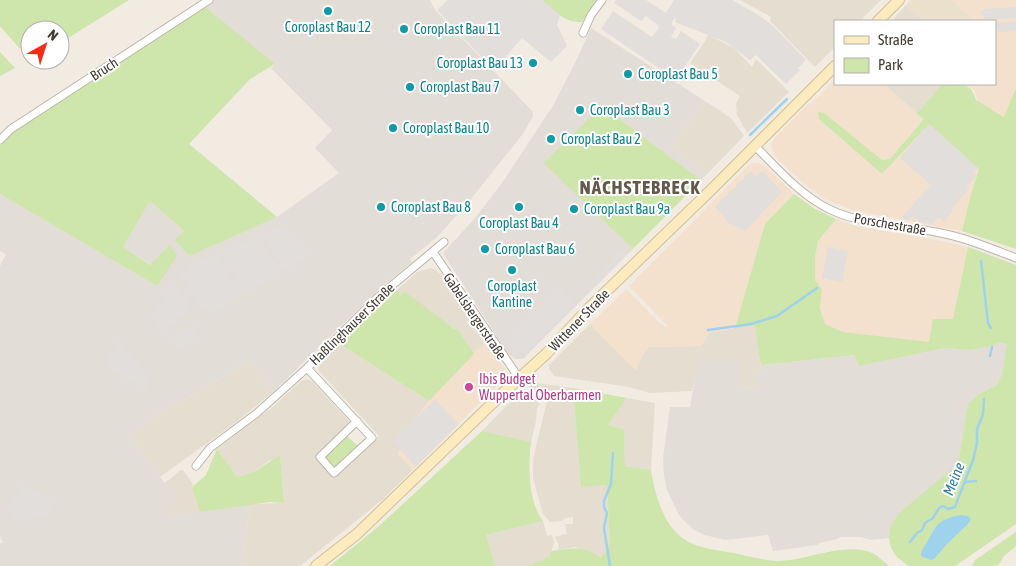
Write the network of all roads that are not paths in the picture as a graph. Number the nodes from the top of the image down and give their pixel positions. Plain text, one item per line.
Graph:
1 (209, 0) edge
2 (602, 0) edge
3 (899, 0) edge
4 (879, 20) edge
5 (583, 33) dead end
6 (834, 67) edge
7 (0, 140) edge
8 (754, 146) junction
9 (444, 242) dead end
10 (432, 252) junction
11 (1016, 258) edge
12 (307, 368) junction
13 (519, 378) junction
14 (357, 422) junction
15 (196, 466) dead end
16 (316, 566) edge

1 - 7 street, Bruch
2 - 5 street
3 - 4 main road
6 - 8 main road, Wittener Straße
8 - 11 street, Porschestraße
8 - 13 main road, Wittener Straße
9 - 10 street, Haßlinghauser Straße
10 - 12 street, Haßlinghauser Straße
10 - 13 street, Gabelsbergerstraße
12 - 14 street
12 - 15 street
13 - 16 main road, Wittener Straße
14 - 14 street

